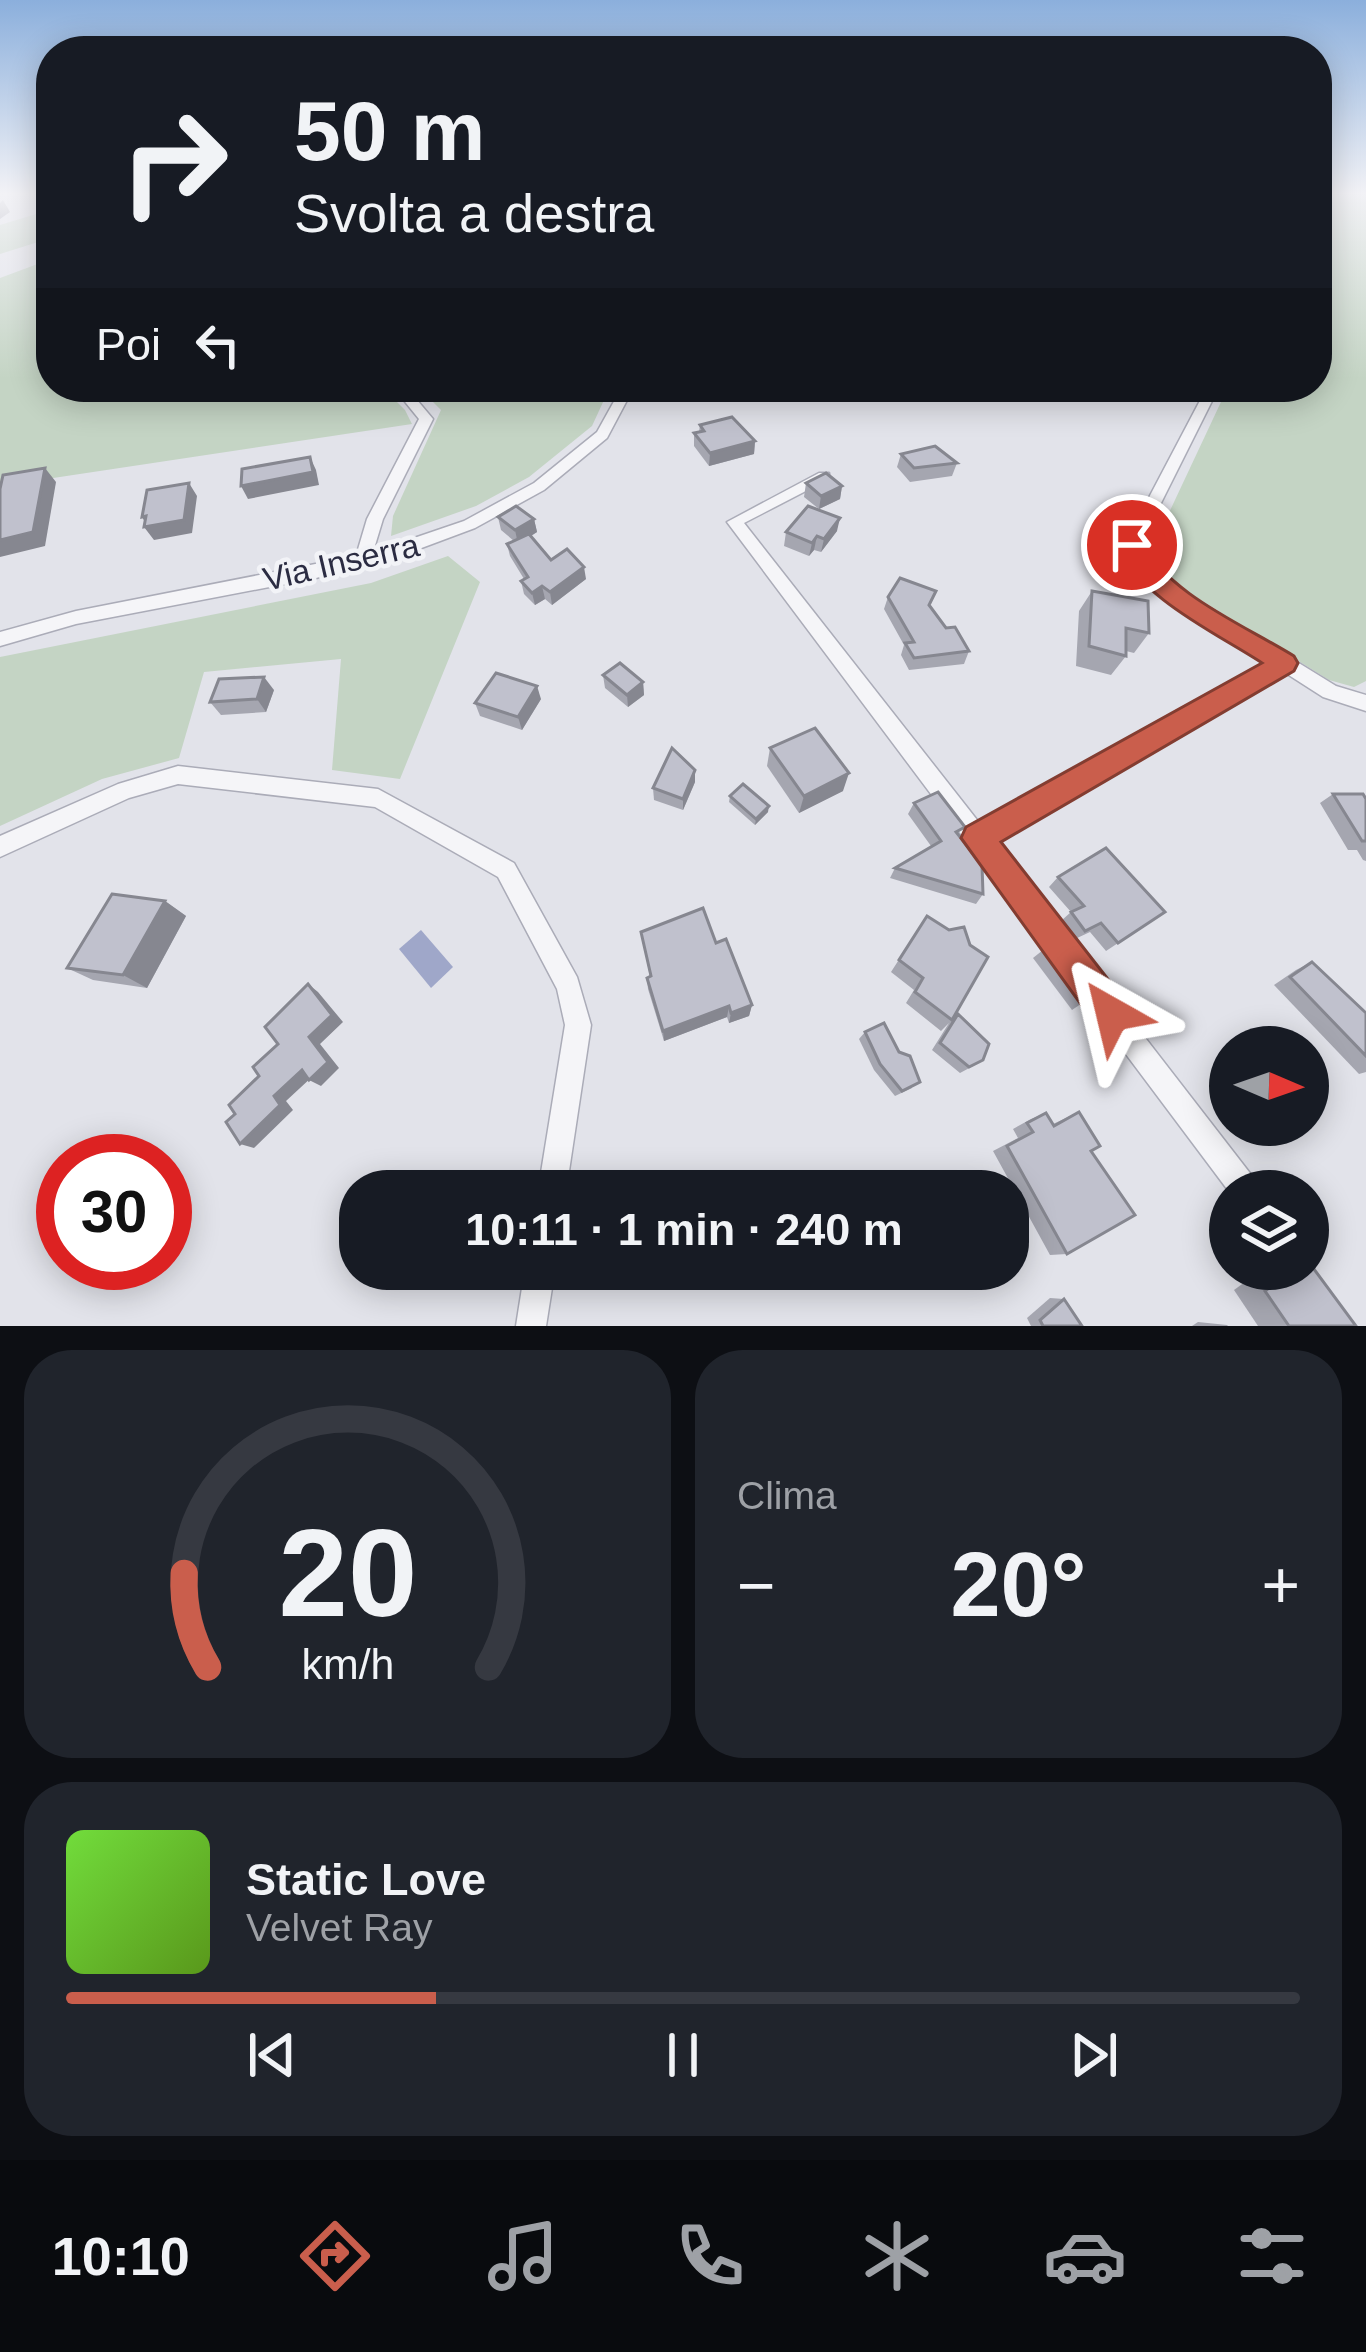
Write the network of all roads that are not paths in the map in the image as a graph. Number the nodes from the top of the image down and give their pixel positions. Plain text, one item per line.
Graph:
1 (412, 402) edge
2 (621, 402) edge
3 (1205, 402) edge
4 (824, 476) edge
5 (363, 560) junction
6 (0, 639) edge
7 (1284, 663) junction
8 (1366, 703) edge
9 (978, 838) junction
10 (0, 847) edge
11 (555, 1170) edge
12 (1230, 1170) edge
13 (537, 1290) edge
14 (531, 1326) edge

1 - 5 street
2 - 5 street, Via Inserra
3 - 7 street
4 - 9 street
5 - 6 street, Via Inserra
7 - 8 street
7 - 9 street
9 - 12 street
10 - 11 street
13 - 14 street

